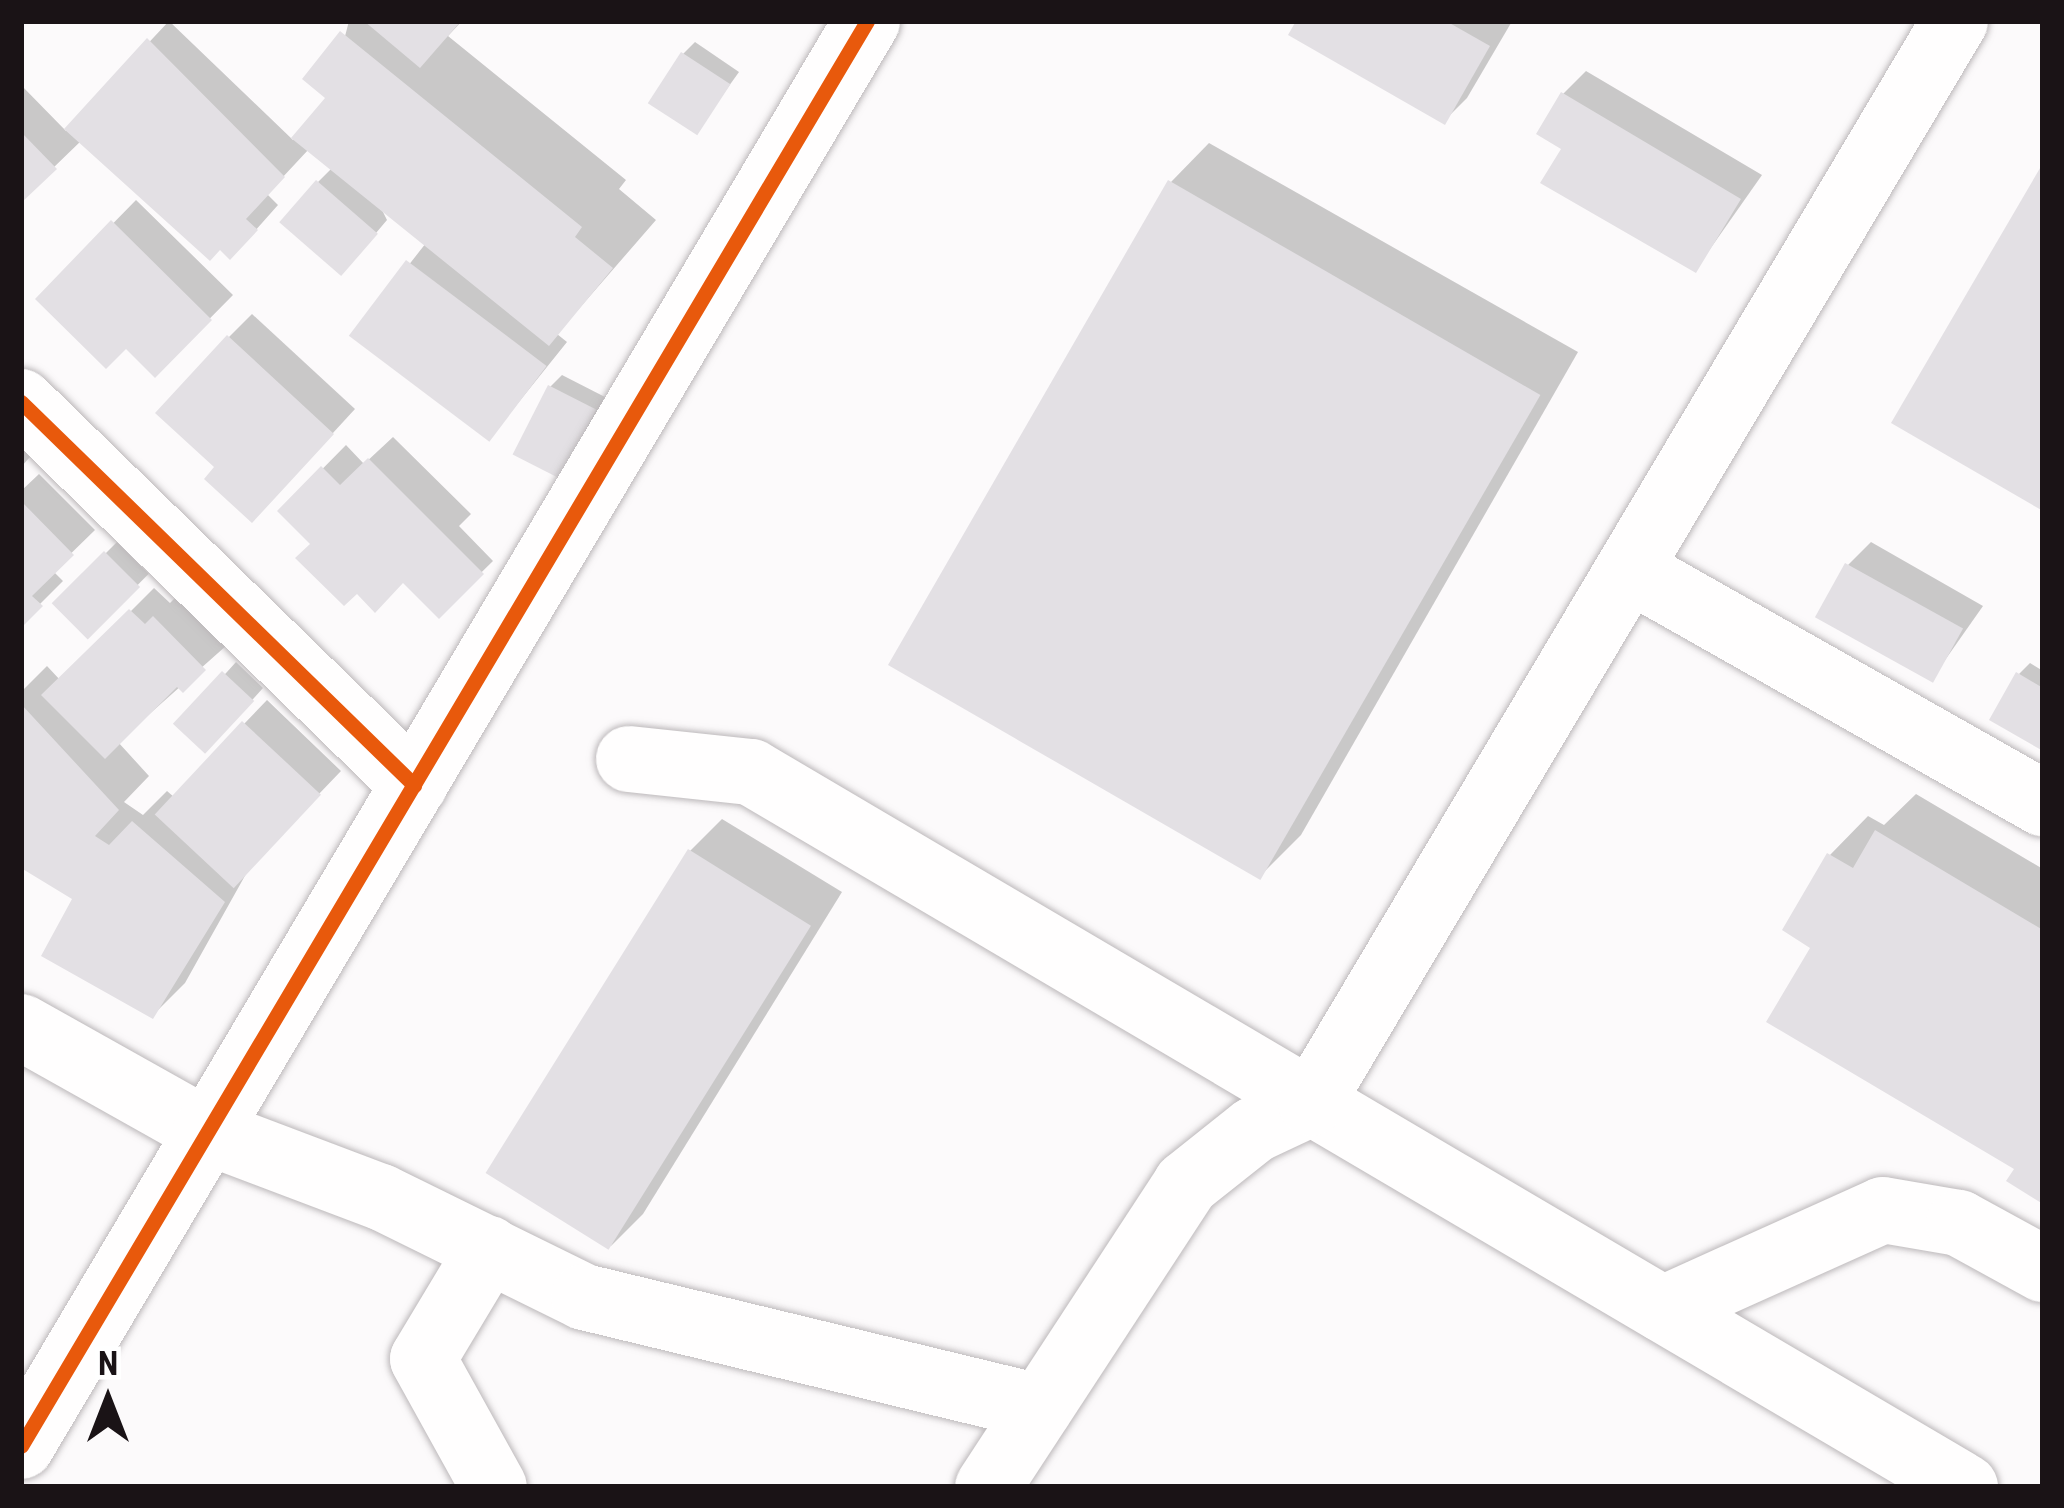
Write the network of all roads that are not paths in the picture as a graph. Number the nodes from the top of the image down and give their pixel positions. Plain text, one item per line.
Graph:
1 (868, 21) edge
2 (1955, 21) edge
3 (21, 402) edge
4 (1629, 568) junction
5 (629, 759) dead end
6 (414, 784) junction
7 (2043, 802) edge
8 (21, 1027) edge
9 (1310, 1103) junction
10 (206, 1131) junction
11 (489, 1249) junction
12 (2043, 1269) edge
13 (1663, 1310) junction
14 (1040, 1407) junction
15 (21, 1446) edge
16 (494, 1487) edge
17 (988, 1487) edge
18 (1965, 1487) edge

1 - 6 street
2 - 4 street
3 - 6 street
4 - 7 street
4 - 9 street
5 - 9 street
6 - 10 street
8 - 10 street
9 - 13 street
9 - 14 street
10 - 11 street
10 - 15 street
11 - 14 street
11 - 16 street
12 - 13 street
13 - 18 street
14 - 17 street

